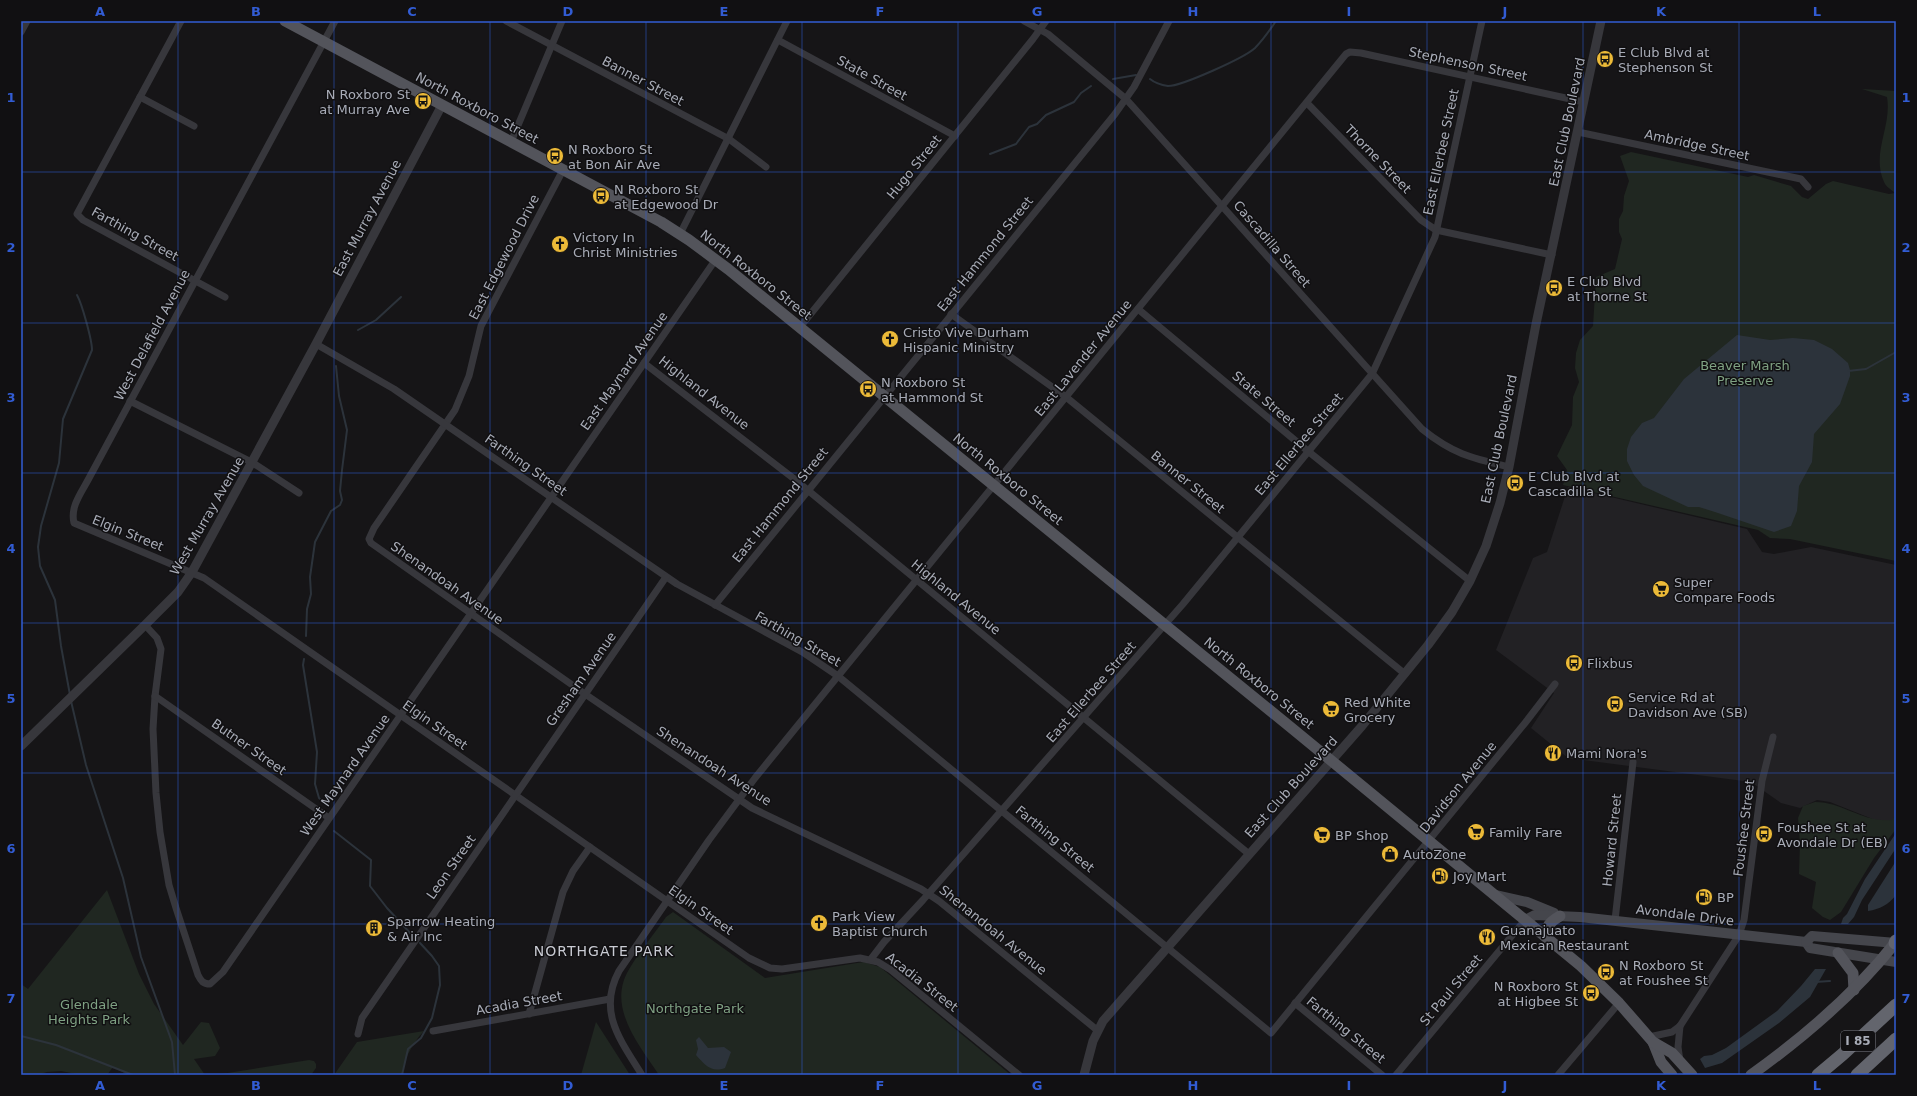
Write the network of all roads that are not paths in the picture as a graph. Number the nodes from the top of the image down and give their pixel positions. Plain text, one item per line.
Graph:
1 (27, 21) edge
2 (181, 21) edge
3 (285, 21) edge
4 (335, 21) edge
5 (506, 21) edge
6 (562, 21) edge
7 (787, 21) edge
8 (1024, 21) edge
9 (1046, 21) edge
10 (1169, 21) edge
11 (1482, 21) edge
12 (1601, 21) edge
13 (1040, 30) junction
14 (21, 32) edge
15 (778, 40) junction
16 (324, 42) junction
17 (551, 46) junction
18 (1346, 54) joint
19 (1470, 76) junction
20 (140, 97) junction
21 (1126, 99) junction
22 (1584, 102) junction
23 (1306, 103) junction
24 (442, 105) junction
25 (194, 126) dead end
26 (1578, 132) junction
27 (955, 136) junction
28 (728, 139) junction
29 (511, 142) junction
30 (766, 167) dead end
31 (563, 170) junction
32 (1808, 187) dead end
33 (1222, 206) junction
34 (1436, 230) junction
35 (680, 234) junction
36 (1552, 255) junction
37 (716, 259) junction
38 (195, 281) junction
39 (225, 297) dead end
40 (1138, 309) junction
41 (951, 314) junction
42 (800, 327) junction
43 (316, 344) junction
44 (644, 362) junction
45 (1372, 374) junction
46 (884, 396) junction
47 (1066, 397) junction
48 (130, 401) junction
49 (446, 424) junction
50 (1309, 452) junction
51 (253, 463) junction
52 (1509, 467) junction
53 (994, 486) junction
54 (808, 491) junction
55 (299, 493) dead end
56 (551, 497) junction
57 (74, 523) joint
58 (371, 533) joint
59 (1238, 538) junction
60 (192, 572) junction
61 (666, 577) junction
62 (917, 579) junction
63 (1470, 581) junction
64 (715, 605) junction
65 (470, 614) junction
66 (145, 625) junction
67 (1165, 625) junction
68 (1404, 674) junction
69 (838, 676) junction
70 (1555, 684) dead end
71 (585, 694) junction
72 (155, 696) junction
73 (400, 715) junction
74 (1084, 717) junction
75 (1773, 737) dead end
76 (21, 746) edge
77 (1332, 761) junction
78 (1633, 762) dead end
79 (516, 795) junction
80 (739, 800) junction
81 (1002, 811) junction
82 (329, 818) junction
83 (1429, 841) junction
84 (590, 847) junction
85 (1249, 854) junction
86 (928, 894) junction
87 (1495, 895) junction
88 (667, 901) junction
89 (1560, 916) junction
90 (1525, 920) junction
91 (1615, 920) junction
92 (1739, 935) junction
93 (1547, 938) junction
94 (1806, 942) junction
95 (1896, 943) edge
96 (1168, 948) junction
97 (1838, 953) junction
98 (871, 959) junction
99 (1881, 960) junction
100 (1896, 962) edge
101 (770, 968) joint
102 (1854, 990) junction
103 (610, 999) junction
104 (1295, 1003) junction
105 (1619, 1003) junction
106 (1896, 1005) edge
107 (529, 1014) junction
108 (1680, 1026) junction
109 (1097, 1030) junction
110 (433, 1032) dead end
111 (1271, 1033) joint
112 (358, 1034) dead end
113 (1896, 1039) edge
114 (1651, 1040) junction
115 (1680, 1063) junction
116 (642, 1075) edge
117 (1019, 1075) edge
118 (1084, 1075) edge
119 (1382, 1075) edge
120 (1396, 1075) edge
121 (1558, 1075) edge
122 (1672, 1075) edge
123 (1692, 1075) edge
124 (1751, 1075) edge
125 (1818, 1075) edge
126 (1857, 1075) edge

1 - 14 street
2 - 20 street
3 - 16 main road, North Roxboro Street
4 - 16 street, West Delafield Avenue
5 - 17 street, Banner Street
6 - 17 street
7 - 15 street
8 - 13 street, Cascadilla Street
9 - 13 street, Hugo Street
10 - 21 street, East Hammond Street
11 - 19 street, East Ellerbee Street
12 - 22 street, East Club Boulevard
13 - 21 street, Cascadilla Street
13 - 27 street, Hugo Street
15 - 27 street, State Street
15 - 28 street
16 - 24 main road, North Roxboro Street
16 - 38 street, West Delafield Avenue
17 - 28 street, Banner Street
17 - 29 street
18 - 19 street, Stephenson Street
18 - 23 street, East Lavender Avenue
19 - 22 street, Stephenson Street
19 - 34 street, East Ellerbee Street
20 - 25 street
20 - 38 street, Farthing Street
21 - 33 street, Cascadilla Street
21 - 41 street, East Hammond Street
22 - 26 street, East Club Boulevard
23 - 33 street, East Lavender Avenue
23 - 34 street, Thorne Street
24 - 29 main road, North Roxboro Street
24 - 43 street, East Murray Avenue
26 - 32 street, Ambridge Street
26 - 36 street, East Club Boulevard
27 - 42 street, Hugo Street
28 - 30 street, Banner Street
28 - 35 street
29 - 31 main road, North Roxboro Street
31 - 35 main road, North Roxboro Street
31 - 49 street, East Edgewood Drive
33 - 40 street, East Lavender Avenue
33 - 45 street, Cascadilla Street
34 - 36 street, Thorne Street
34 - 45 street, East Ellerbee Street
35 - 37 main road, North Roxboro Street
36 - 52 street, East Club Boulevard
37 - 42 main road, North Roxboro Street
37 - 44 street, East Maynard Avenue
38 - 39 street, Farthing Street
38 - 48 street, West Delafield Avenue
40 - 47 street, East Lavender Avenue
40 - 50 street, State Street
41 - 46 street, East Hammond Street
41 - 47 street, Banner Street
42 - 46 main road, North Roxboro Street
43 - 49 street, Farthing Street
43 - 51 street, West Murray Avenue
44 - 54 street, Highland Avenue
44 - 56 street, East Maynard Avenue
45 - 50 street, East Ellerbee Street
45 - 52 street, Cascadilla Street
46 - 53 main road, North Roxboro Street
46 - 54 street, East Hammond Street
47 - 53 street, East Lavender Avenue
47 - 59 street, Banner Street
48 - 51 street
48 - 57 street, West Delafield Avenue
49 - 56 street, Farthing Street
49 - 58 street, East Edgewood Drive
50 - 59 street, East Ellerbee Street
50 - 63 street, State Street
51 - 55 street
51 - 60 street, West Murray Avenue
52 - 63 street, East Club Boulevard
53 - 62 street, East Lavender Avenue
53 - 67 main road, North Roxboro Street
54 - 62 street, Highland Avenue
54 - 64 street, East Hammond Street
56 - 61 street, Farthing Street
56 - 65 street, West Maynard Avenue
57 - 60 street, Elgin Street
58 - 65 street, Shenandoah Avenue
59 - 67 street, East Ellerbee Street
59 - 68 street, Banner Street
60 - 66 street, West Murray Avenue
60 - 73 street, Elgin Street
61 - 64 street, Farthing Street
61 - 71 street, Gresham Avenue
62 - 69 street, East Lavender Avenue
62 - 74 street, Highland Avenue
63 - 68 street, East Club Boulevard
64 - 69 street, Farthing Street
65 - 71 street, Shenandoah Avenue
65 - 73 street, West Maynard Avenue
66 - 72 street
66 - 76 street, West Murray Avenue
67 - 74 street, East Ellerbee Street
67 - 77 main road, North Roxboro Street
68 - 77 street, East Club Boulevard
69 - 80 street, East Lavender Avenue
69 - 81 street, Farthing Street
70 - 83 street, Davidson Avenue
71 - 79 street, Gresham Avenue
71 - 80 street, Shenandoah Avenue
72 - 82 street, Butner Street
72 - 82 street, West Maynard Avenue
73 - 79 street, Elgin Street
73 - 82 street, West Maynard Avenue
74 - 81 street, East Ellerbee Street
74 - 85 street, Highland Avenue
75 - 92 street, Foushee Street
77 - 83 main road, North Roxboro Street
77 - 85 street, East Club Boulevard
78 - 91 street, Howard Street
79 - 84 street, Elgin Street
79 - 112 street, Leon Street
80 - 86 street, Shenandoah Avenue
80 - 88 street, East Lavender Avenue
81 - 86 street, East Ellerbee Street
81 - 96 street, Farthing Street
83 - 87 main road, North Roxboro Street
83 - 104 street, Davidson Avenue
84 - 88 street, Elgin Street
84 - 107 street
85 - 96 street, East Club Boulevard
86 - 98 street, East Ellerbee Street
86 - 109 street, Shenandoah Avenue
87 - 89 main road, Avondale Drive
87 - 90 main road, North Roxboro Street
88 - 101 street, Elgin Street
88 - 103 street, East Lavender Avenue
89 - 90 main road, Avondale Drive
89 - 91 main road, Avondale Drive
89 - 93 main road
90 - 93 main road, North Roxboro Street
90 - 120 street, St Paul Street
91 - 92 main road, Avondale Drive
92 - 94 main road, Avondale Drive
92 - 108 street, Foushee Street
93 - 105 main road, North Roxboro Street
94 - 95 main road, Avondale Drive
94 - 97 main road, Avondale Drive
95 - 99 main road
96 - 109 street, East Club Boulevard
96 - 111 street, Farthing Street
97 - 99 main road, Avondale Drive
97 - 102 main road
98 - 101 street, Acadia Street
98 - 117 street, Acadia Street
99 - 100 main road, Avondale Drive
99 - 102 main road
102 - 124 main road
103 - 107 street, Acadia Street
103 - 116 street, East Lavender Avenue
104 - 111 street, Davidson Avenue
104 - 119 street, Farthing Street
105 - 114 main road, North Roxboro Street
105 - 121 street
106 - 125 highway, I 85
107 - 110 street, Acadia Street
108 - 114 street
108 - 115 street, Foushee Street
109 - 118 street, East Club Boulevard
113 - 126 highway, I 85
114 - 115 main road, North Roxboro Street
114 - 122 main road, North Roxboro Street
115 - 123 main road, North Roxboro Street

